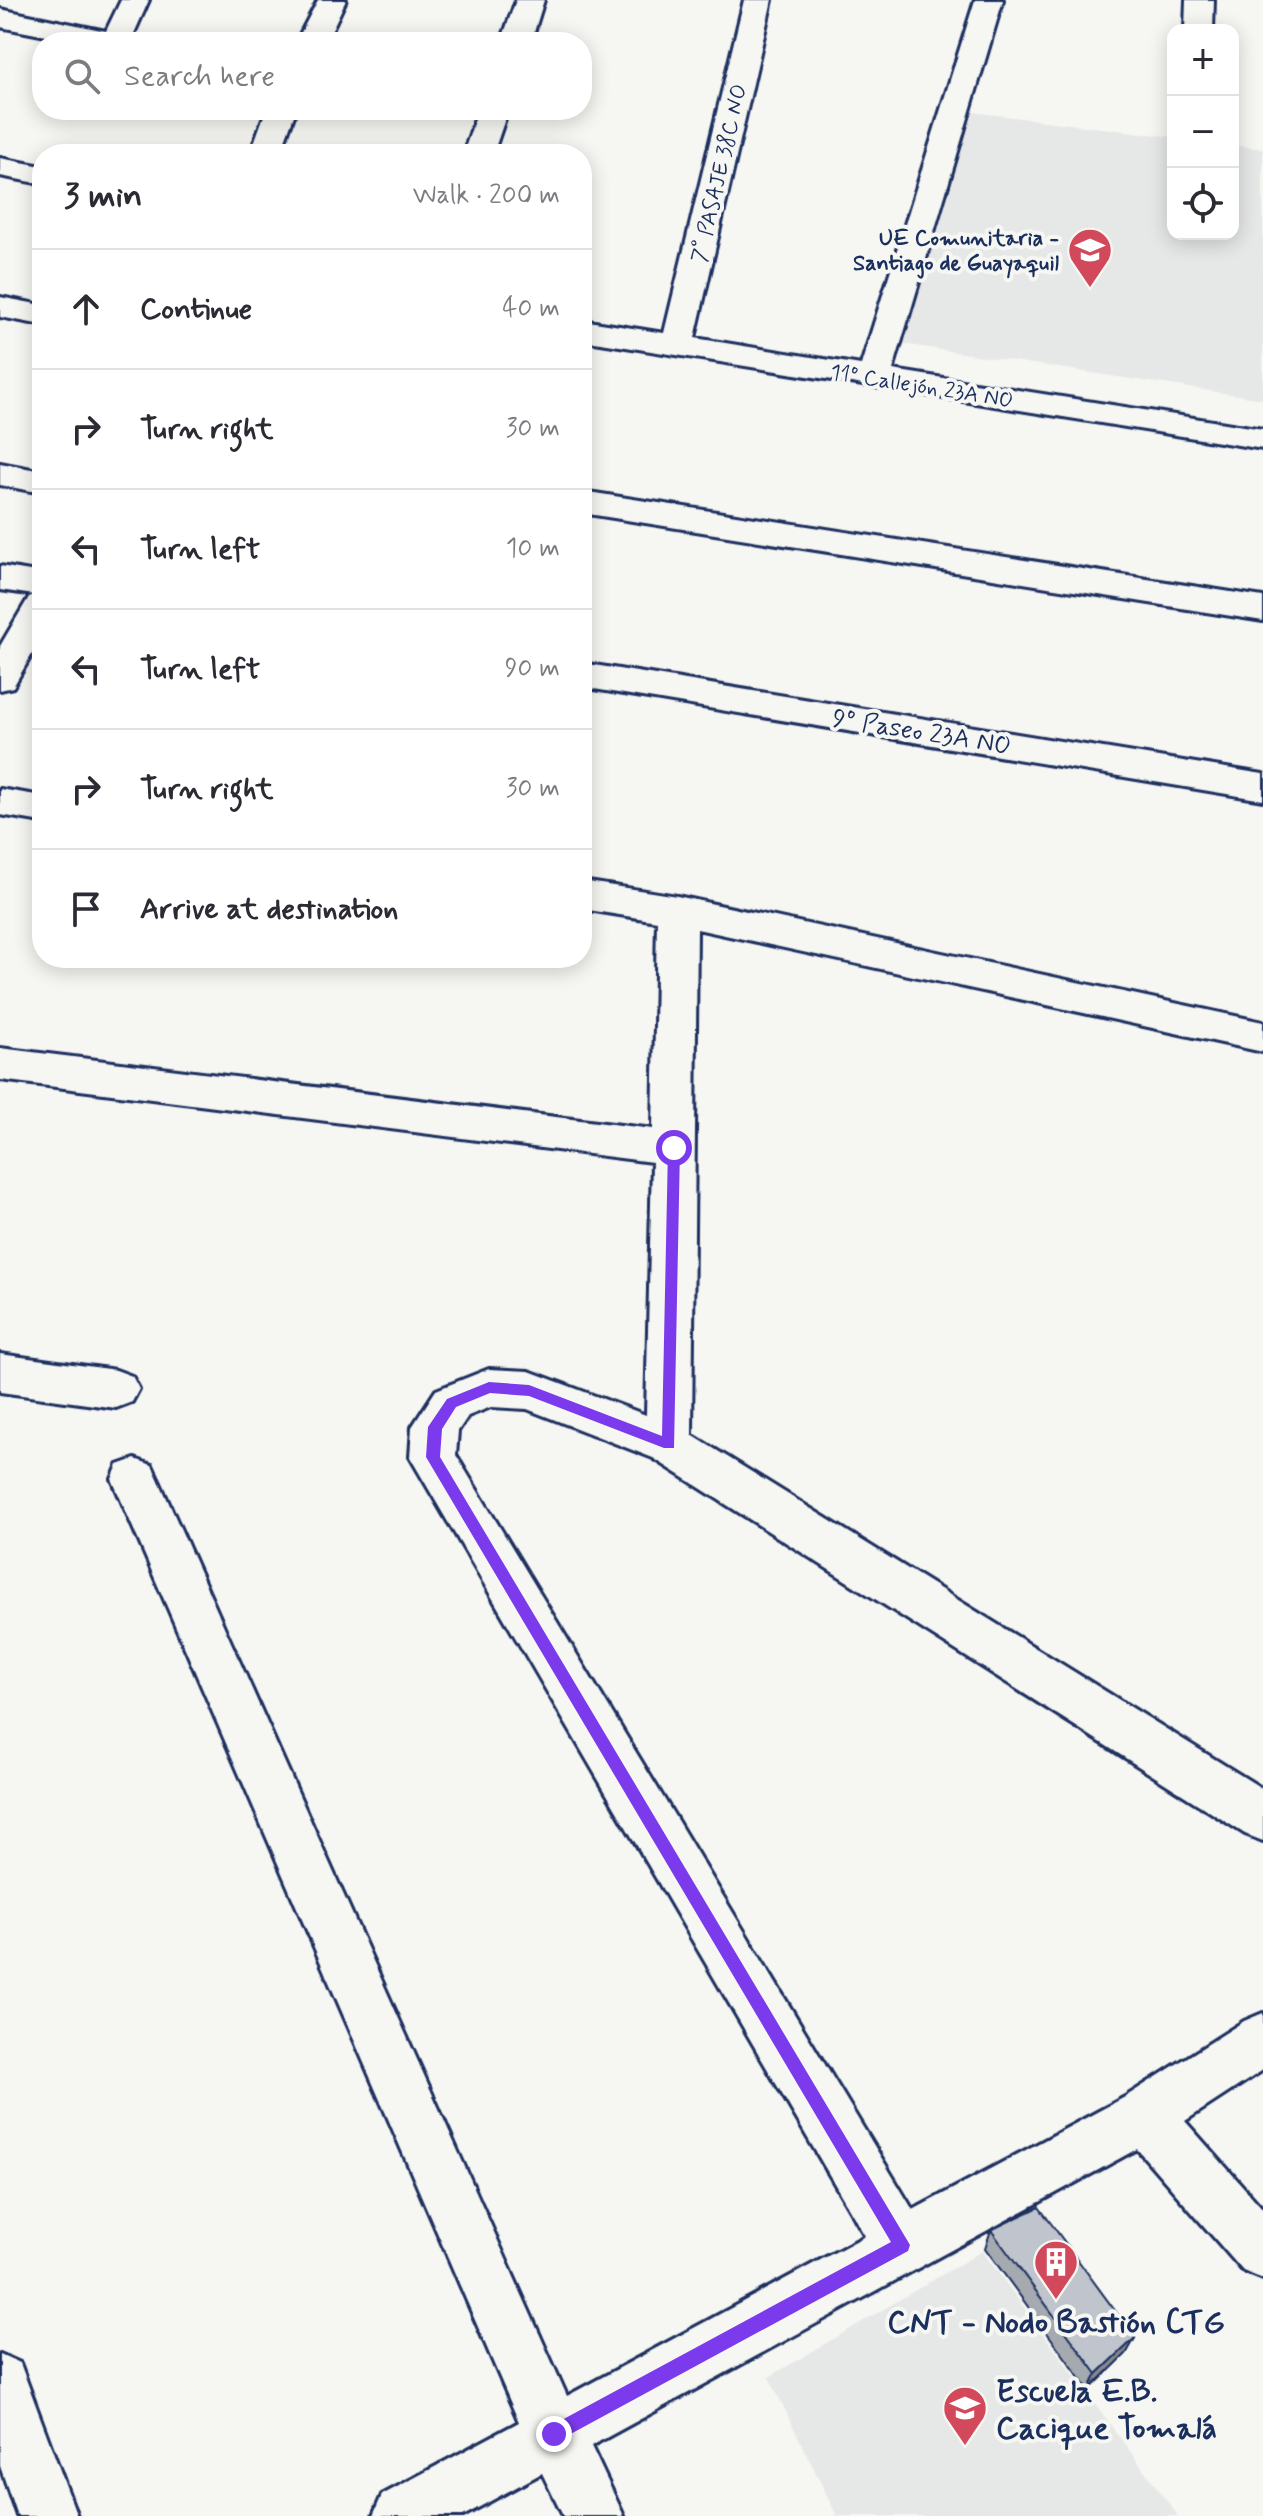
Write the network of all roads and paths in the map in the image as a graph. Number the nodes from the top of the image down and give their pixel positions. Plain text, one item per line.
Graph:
1 (135, 0) edge
2 (332, 0) edge
3 (530, 0) edge
4 (758, 0) edge
5 (989, 0) edge
6 (1200, 0) edge
7 (0, 18) edge
8 (1199, 24) edge
9 (69, 32) edge
10 (122, 32) edge
11 (316, 32) edge
12 (519, 32) edge
13 (277, 120) edge
14 (490, 120) edge
15 (269, 144) edge
16 (481, 144) edge
17 (0, 167) edge
18 (32, 173) edge
19 (0, 307) edge
20 (32, 313) edge
21 (592, 332) edge
22 (677, 346) junction
23 (874, 377) junction
24 (1263, 439) edge
25 (0, 474) edge
26 (32, 480) edge
27 (592, 504) edge
28 (0, 578) edge
29 (32, 583) edge
30 (1263, 609) edge
31 (32, 622) edge
32 (592, 677) edge
33 (0, 678) edge
34 (1263, 787) edge
35 (0, 802) edge
36 (32, 807) edge
37 (592, 897) edge
38 (677, 910) junction
39 (1263, 1037) edge
40 (0, 1064) edge
41 (674, 1148) junction
42 (0, 1373) edge
43 (116, 1389) dead end
44 (669, 1444) junction
45 (135, 1479) dead end
46 (1263, 1817) edge
47 (1263, 2039) edge
48 (1144, 2116) junction
49 (902, 2245) junction
50 (1263, 2251) edge
51 (0, 2383) edge
52 (554, 2434) junction
53 (47, 2516) edge
54 (403, 2516) edge
55 (594, 2516) edge

1 - 10 street
2 - 11 street
3 - 12 street
4 - 22 street, 7° PASAJE 38C NO
5 - 23 street
6 - 8 street
7 - 9 street
13 - 15 street
14 - 16 street
17 - 18 street
19 - 20 street
21 - 22 street, 11º Callejón 23A NO
22 - 23 street, 11º Callejón 23A NO
23 - 24 street, 11º Callejón 23A NO
25 - 26 street
27 - 30 street
28 - 29 street
31 - 33 street
32 - 34 street, 9º Paseo 23A NO
35 - 36 street
37 - 38 street
38 - 39 street
38 - 41 street
40 - 41 street
41 - 44 street
42 - 43 street
44 - 46 street
44 - 49 street
45 - 52 street
47 - 48 street
48 - 49 street
48 - 50 street
49 - 52 street
51 - 53 street
52 - 54 street
52 - 55 street

